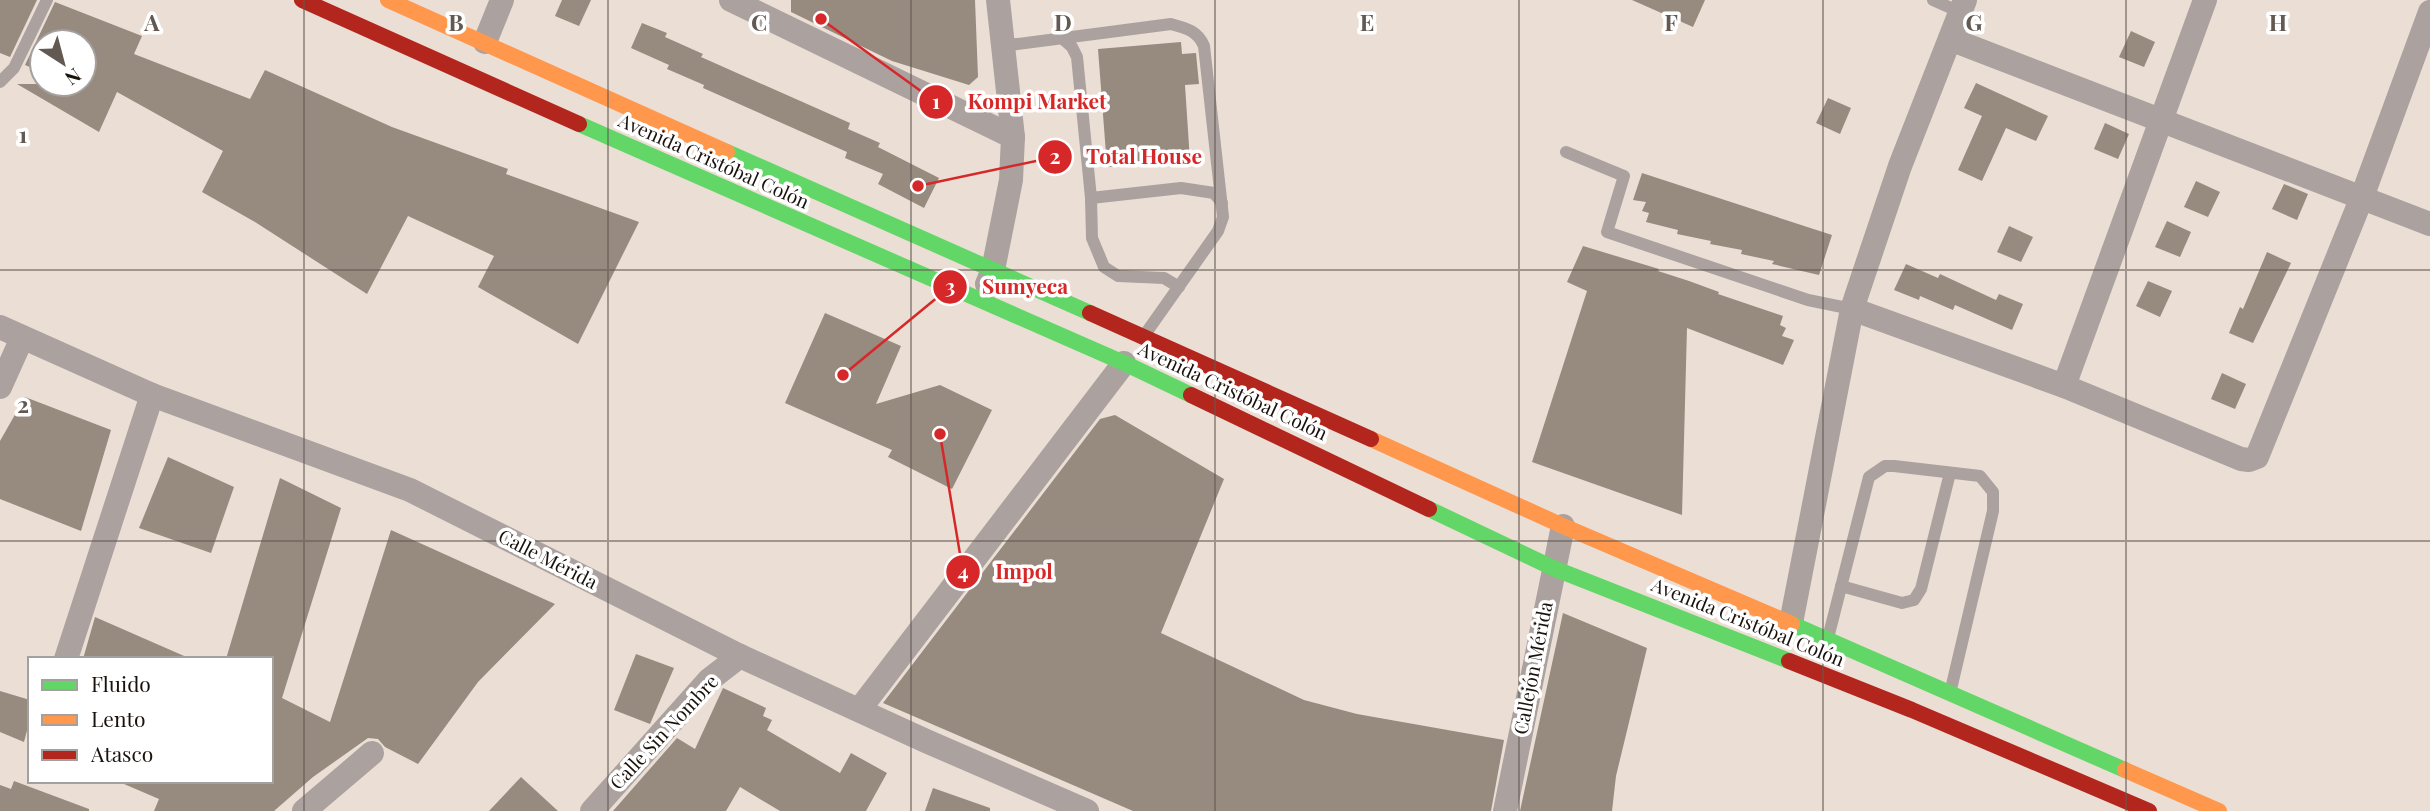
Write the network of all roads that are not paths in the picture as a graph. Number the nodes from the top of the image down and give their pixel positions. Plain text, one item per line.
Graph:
1 (47, 0) edge
2 (302, 0) edge
3 (388, 0) edge
4 (502, 0) edge
5 (731, 0) edge
6 (998, 0) edge
7 (1933, 0) edge
8 (2205, 0) edge
9 (1962, 6) edge
10 (778, 12) edge
11 (2430, 12) edge
12 (1062, 38) junction
13 (1950, 38) junction
14 (485, 43) junction
15 (1002, 46) junction
16 (0, 82) edge
17 (2163, 121) junction
18 (1013, 137) junction
19 (1566, 152) dead end
20 (2362, 197) junction
21 (1091, 198) junction
22 (1222, 204) junction
23 (2430, 224) edge
24 (993, 270) junction
25 (1179, 287) junction
26 (981, 301) junction
27 (1852, 309) junction
28 (0, 327) edge
29 (1143, 336) junction
30 (22, 338) junction
31 (1124, 363) junction
32 (2064, 386) junction
33 (0, 387) edge
34 (152, 395) junction
35 (1950, 472) junction
36 (1563, 526) junction
37 (1553, 568) junction
38 (1842, 586) junction
39 (1791, 623) junction
40 (1828, 639) junction
41 (740, 656) junction
42 (67, 657) edge
43 (1951, 693) junction
44 (859, 710) junction
45 (372, 753) dead end
46 (304, 811) edge
47 (592, 811) edge
48 (1087, 811) edge
49 (1505, 811) edge
50 (2148, 811) edge
51 (2219, 811) edge

1 - 16 lane
2 - 26 street, Avenida Cristóbal Colón
3 - 14 street, Avenida Cristóbal Colón
4 - 14 street
5 - 10 street
6 - 15 street
7 - 9 lane
8 - 17 street
9 - 13 street
10 - 18 street
11 - 20 street
12 - 15 lane
12 - 21 lane
12 - 22 lane
13 - 17 street
13 - 27 street
14 - 24 street, Avenida Cristóbal Colón
15 - 18 street
17 - 20 street
17 - 32 street
18 - 24 street
19 - 27 lane
20 - 23 street
20 - 32 street
21 - 22 lane
21 - 25 lane
22 - 25 lane
24 - 26 street
24 - 29 street, Avenida Cristóbal Colón
25 - 29 lane
26 - 31 street, Avenida Cristóbal Colón
27 - 32 street
27 - 39 street
28 - 30 street, Calle Mérida
29 - 36 street, Avenida Cristóbal Colón
30 - 33 street
30 - 34 street, Calle Mérida
31 - 37 street, Avenida Cristóbal Colón
31 - 44 street
34 - 41 street, Calle Mérida
34 - 42 street
35 - 38 lane
35 - 38 lane
35 - 43 lane
36 - 37 street, Callejón Mérida
36 - 39 street, Avenida Cristóbal Colón
37 - 49 street, Callejón Mérida
37 - 50 street, Avenida Cristóbal Colón
38 - 40 lane
39 - 40 street, Avenida Cristóbal Colón
40 - 43 street, Avenida Cristóbal Colón
41 - 44 street, Calle Mérida
41 - 47 street, Calle Sin Nombre
43 - 51 street, Avenida Cristóbal Colón
44 - 48 street, Calle Mérida
45 - 46 street

